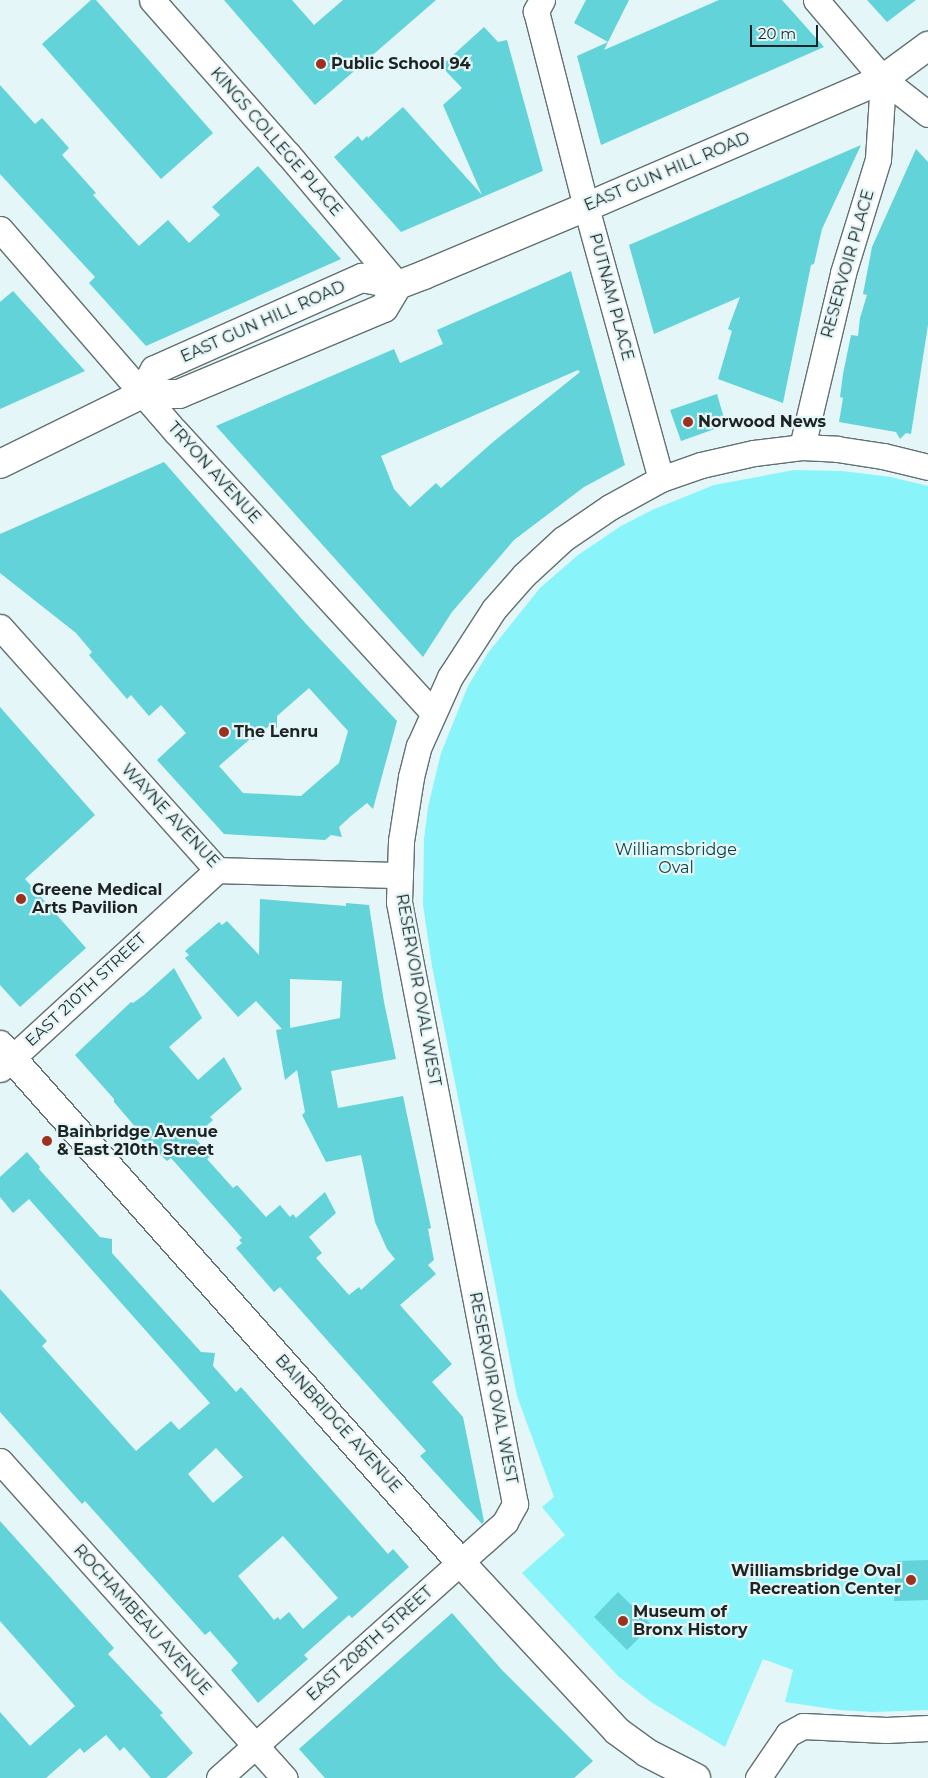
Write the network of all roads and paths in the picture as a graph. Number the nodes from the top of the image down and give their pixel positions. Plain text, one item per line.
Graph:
1 (152, 0) edge
2 (542, 0) edge
3 (816, 0) edge
4 (928, 46) edge
5 (883, 79) junction
6 (928, 114) edge
7 (586, 208) junction
8 (0, 229) edge
9 (398, 285) junction
10 (142, 394) junction
11 (802, 447) junction
12 (0, 464) edge
13 (928, 467) edge
14 (661, 479) junction
15 (0, 627) edge
16 (433, 712) junction
17 (217, 870) junction
18 (400, 875) junction
19 (4, 1058) edge
20 (0, 1461) edge
21 (515, 1504) joint
22 (461, 1563) junction
23 (928, 1728) edge
24 (254, 1746) junction
25 (219, 1778) edge
26 (284, 1778) edge
27 (696, 1778) edge
28 (758, 1778) edge

1 - 9 street, KINGS COLLEGE PLACE
2 - 7 street, PUTNAM PLACE
3 - 5 street
4 - 5 main road, EAST GUN HILL ROAD
5 - 6 street
5 - 7 main road, EAST GUN HILL ROAD
5 - 11 street, RESERVOIR PLACE
7 - 9 main road, EAST GUN HILL ROAD
7 - 14 street, PUTNAM PLACE
8 - 10 street, TRYON AVENUE
9 - 10 main road, EAST GUN HILL ROAD
9 - 10 main road, EAST GUN HILL ROAD
10 - 12 main road, EAST GUN HILL ROAD
10 - 16 street, TRYON AVENUE
11 - 13 street, RESERVOIR OVAL WEST
11 - 14 street, RESERVOIR OVAL WEST
14 - 16 street, RESERVOIR OVAL WEST
15 - 17 street, WAYNE AVENUE
16 - 18 street, RESERVOIR OVAL WEST
17 - 18 street, WAYNE AVENUE
17 - 19 street, EAST 210TH STREET
18 - 21 street, RESERVOIR OVAL WEST
19 - 22 main road, BAINBRIDGE AVENUE
20 - 24 street, ROCHAMBEAU AVENUE
21 - 22 street, EAST 208TH STREET
22 - 24 street, EAST 208TH STREET
22 - 27 main road, BAINBRIDGE AVENUE
23 - 28 street
24 - 25 street, EAST 208TH STREET
24 - 26 street, ROCHAMBEAU AVENUE

